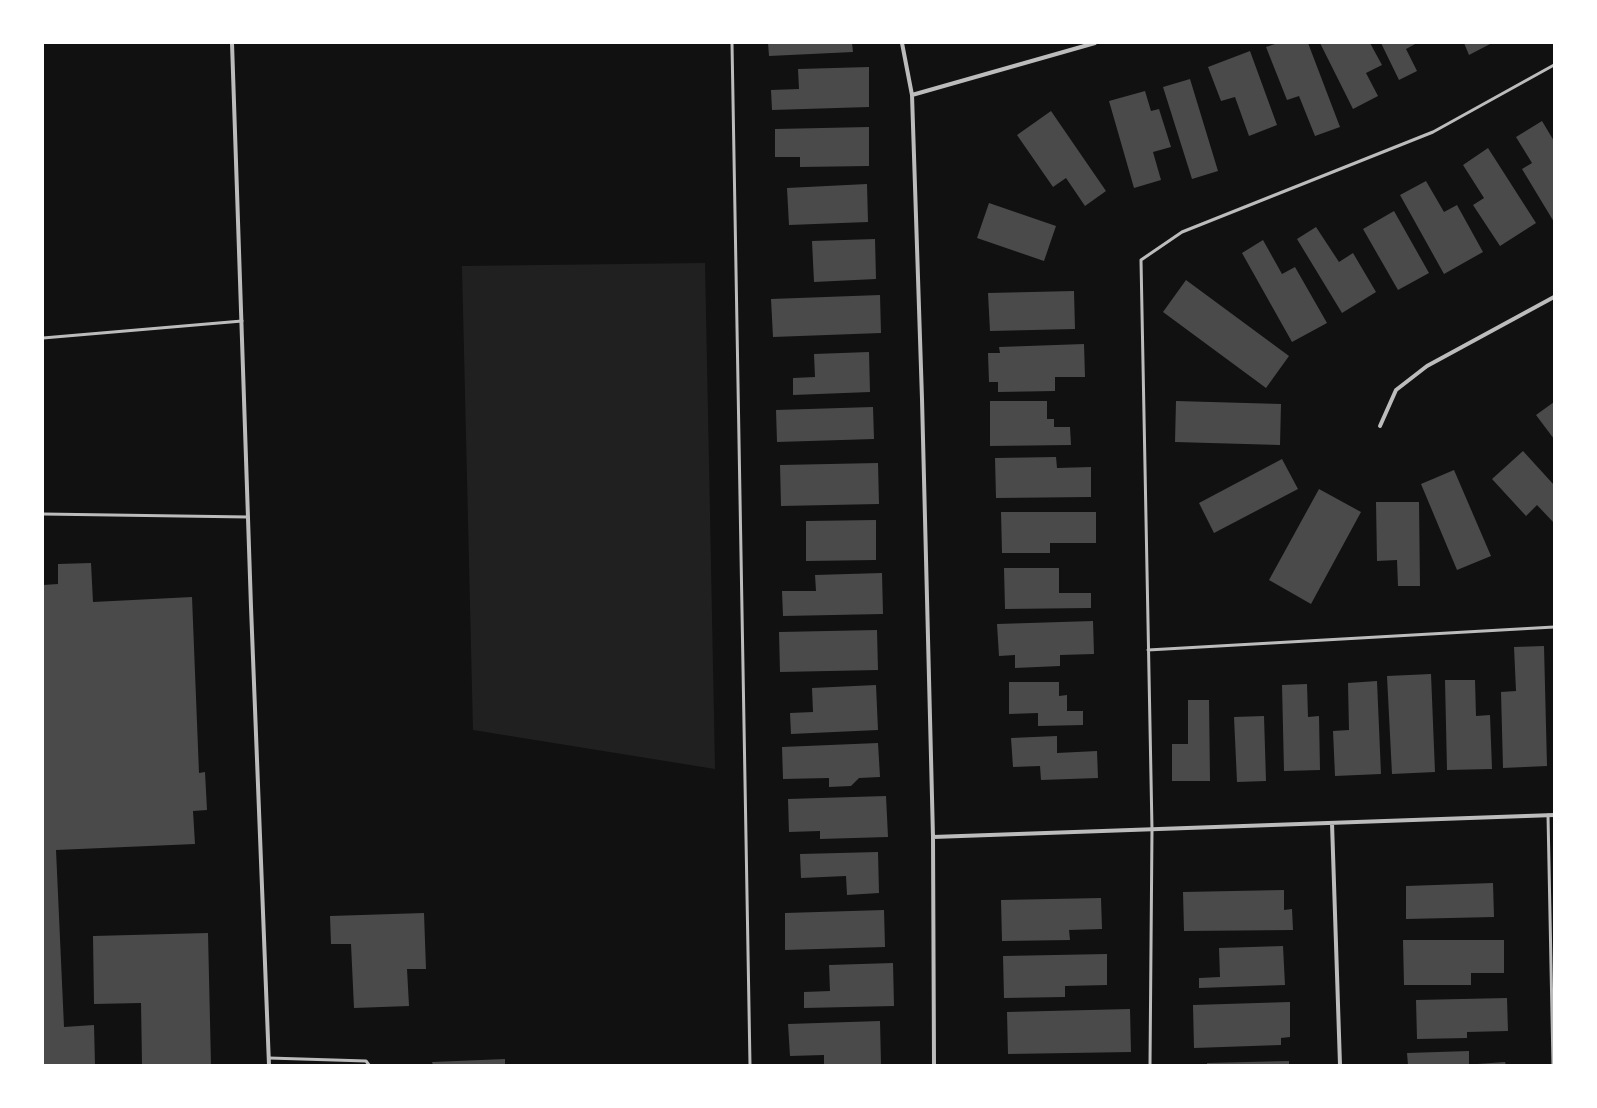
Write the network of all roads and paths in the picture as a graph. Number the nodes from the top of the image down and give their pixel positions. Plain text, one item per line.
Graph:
1 (232, 43) edge
2 (732, 43) edge
3 (902, 43) edge
4 (1095, 43) edge
5 (1554, 65) edge
6 (912, 95) junction
7 (1554, 297) edge
8 (242, 321) junction
9 (43, 338) edge
10 (1380, 426) dead end
11 (43, 514) edge
12 (248, 517) junction
13 (1554, 627) edge
14 (1148, 650) junction
15 (1548, 815) junction
16 (1554, 815) edge
17 (1332, 823) junction
18 (1152, 829) junction
19 (933, 837) junction
20 (269, 1058) junction
21 (269, 1065) edge
22 (369, 1065) edge
23 (750, 1065) edge
24 (934, 1065) edge
25 (1150, 1065) edge
26 (1340, 1065) edge
27 (1553, 1065) edge

1 - 8 street
2 - 23 lane
3 - 6 street
4 - 6 street
5 - 14 lane
6 - 19 street
7 - 10 street
8 - 9 lane
8 - 12 street
11 - 12 lane
12 - 20 street
13 - 14 lane
14 - 18 lane
15 - 16 street
15 - 17 street
15 - 27 lane
17 - 18 street
17 - 26 street
18 - 19 street
18 - 25 lane
19 - 24 street
20 - 21 street
20 - 22 lane

